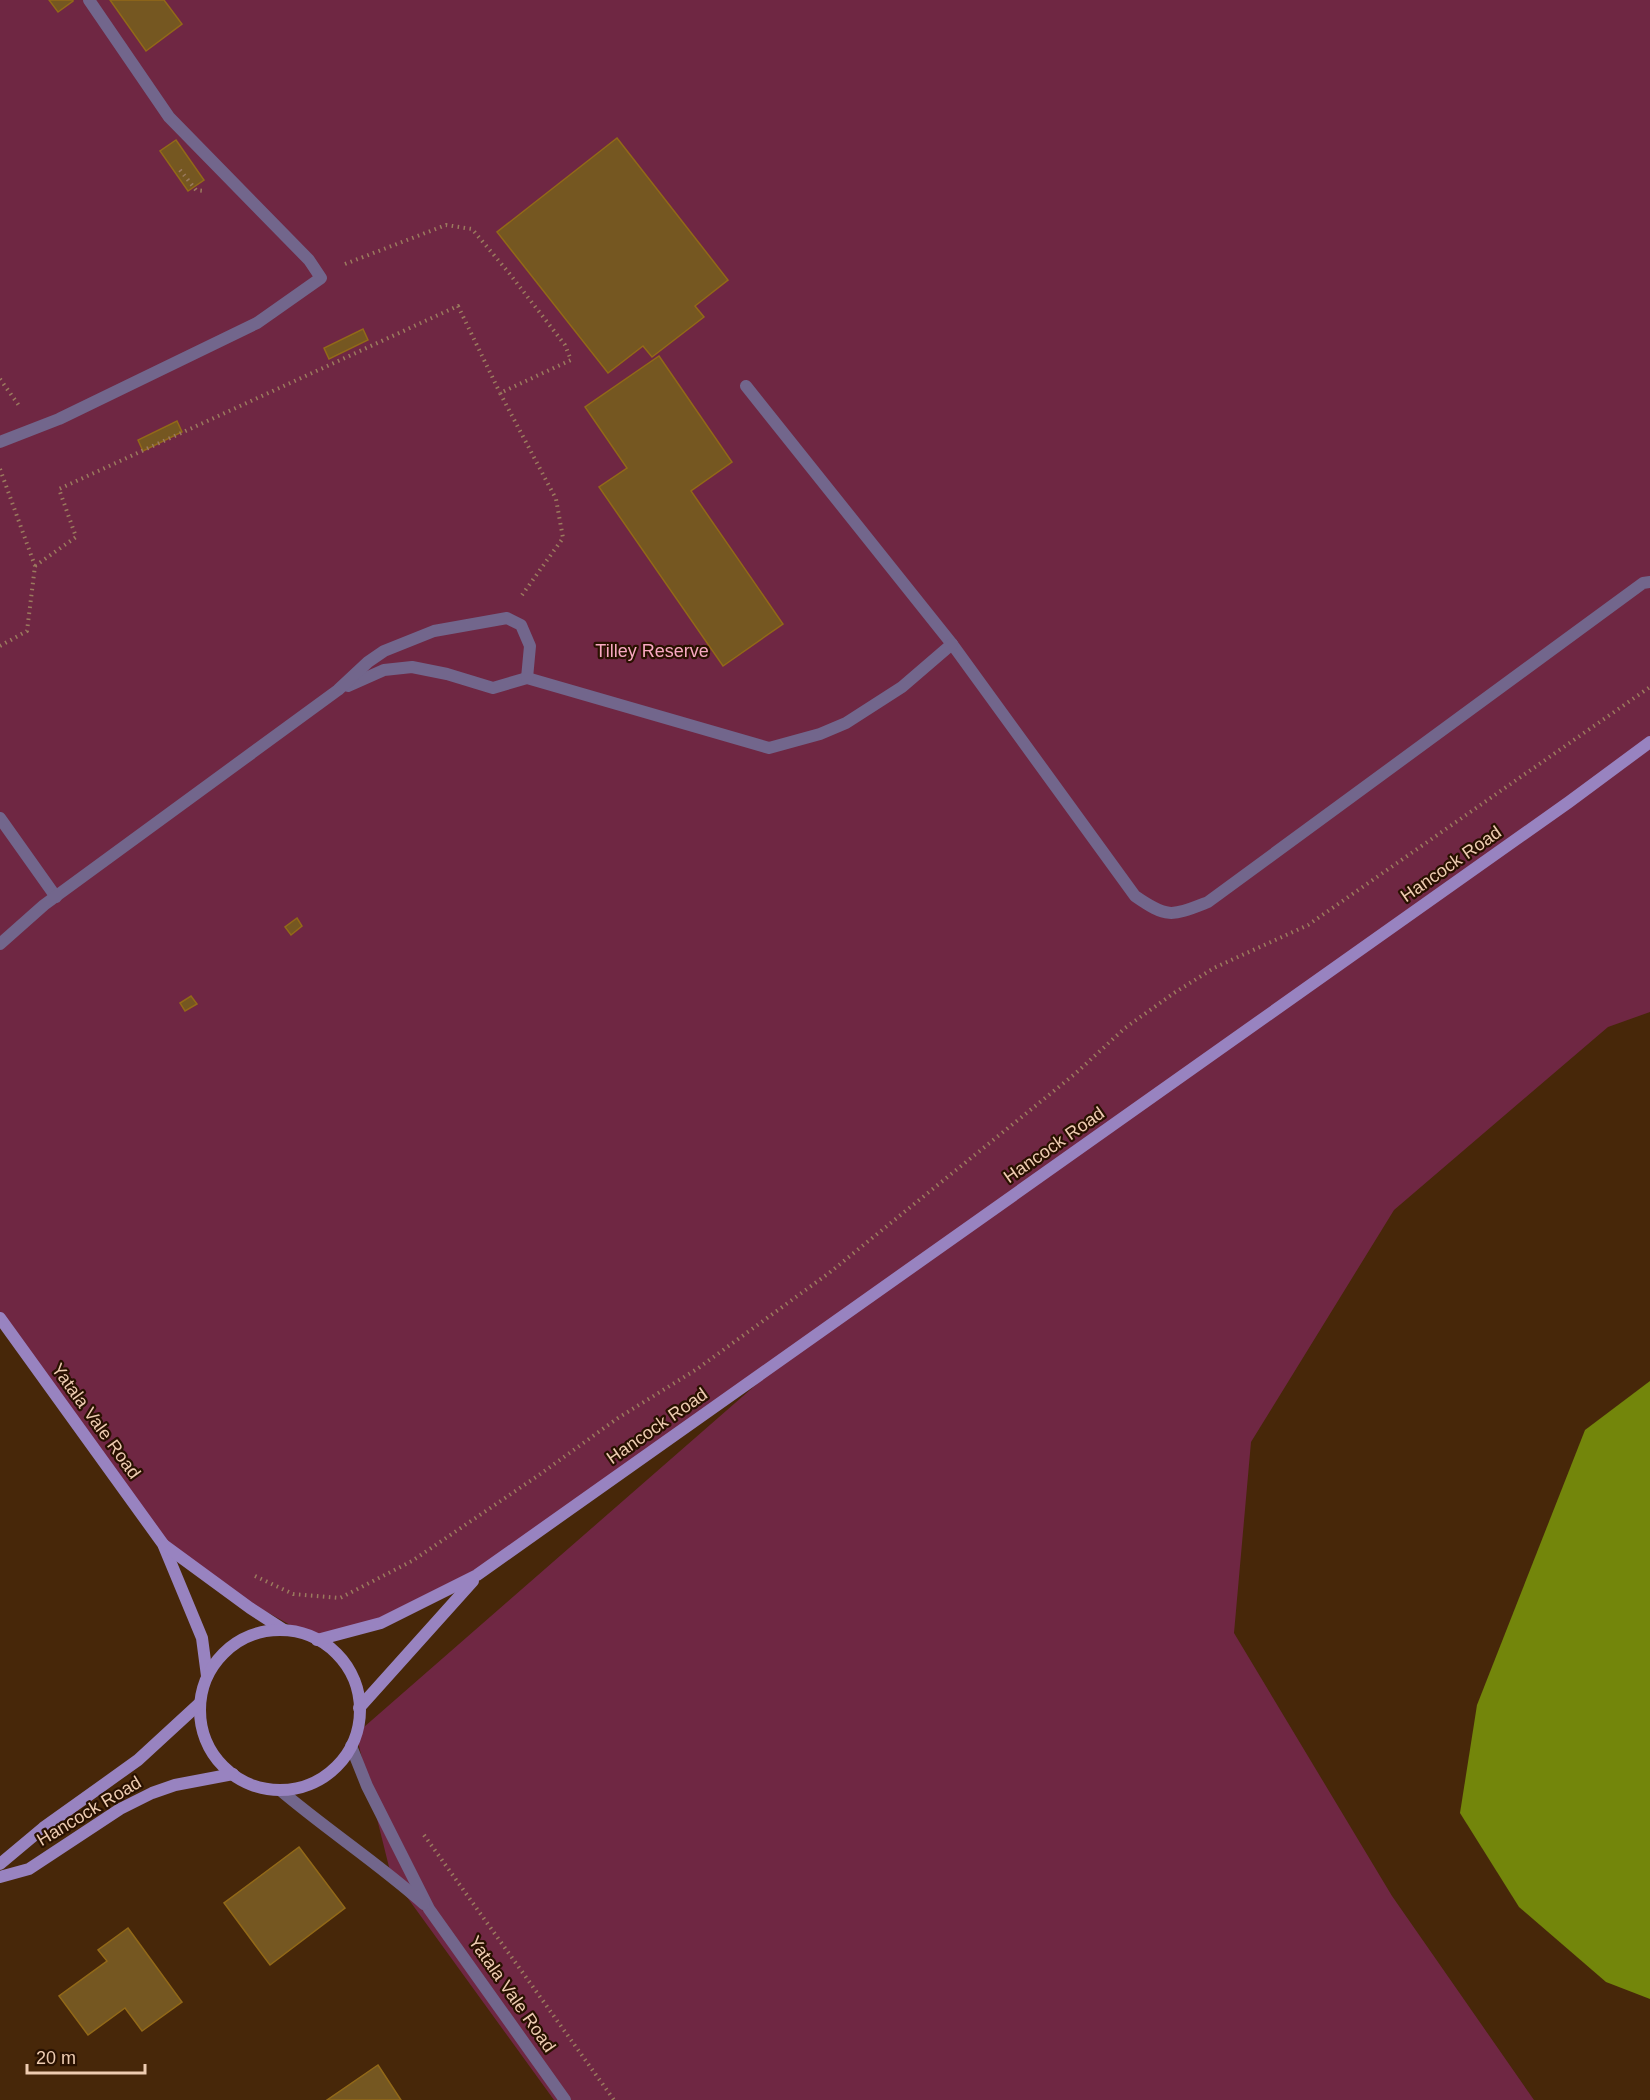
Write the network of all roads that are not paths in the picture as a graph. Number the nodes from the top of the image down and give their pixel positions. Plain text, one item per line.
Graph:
1 (89, 0) edge
2 (746, 386) dead end
3 (0, 442) edge
4 (1650, 582) edge
5 (952, 644) junction
6 (527, 678) junction
7 (338, 690) junction
8 (1650, 742) edge
9 (0, 818) edge
10 (56, 897) junction
11 (0, 944) edge
12 (0, 1318) edge
13 (163, 1544) junction
14 (477, 1575) junction
15 (284, 1630) junction
16 (317, 1640) junction
17 (207, 1676) junction
18 (200, 1702) junction
19 (359, 1708) junction
20 (351, 1746) junction
21 (233, 1774) junction
22 (280, 1790) junction
23 (0, 1864) edge
24 (0, 1877) edge
25 (429, 1909) junction
26 (564, 2100) edge

1 - 3 street
2 - 5 street
4 - 5 street
5 - 6 street
6 - 7 street
6 - 7 street
7 - 10 street
8 - 14 main road, Hancock Road
9 - 10 street
10 - 11 street
12 - 13 main road, Yatala Vale Road
13 - 15 main road, Yatala Vale Road
13 - 17 main road, Yatala Vale Road
14 - 16 main road, Hancock Road
14 - 19 main road, Hancock Road
15 - 16 main road
15 - 17 main road
16 - 19 main road
17 - 18 main road
18 - 21 main road
18 - 23 main road, Hancock Road
19 - 20 main road
20 - 22 main road
20 - 25 street, Yatala Vale Road
21 - 22 main road
21 - 24 main road, Hancock Road
22 - 25 street, Yatala Vale Road
25 - 26 street, Yatala Vale Road

